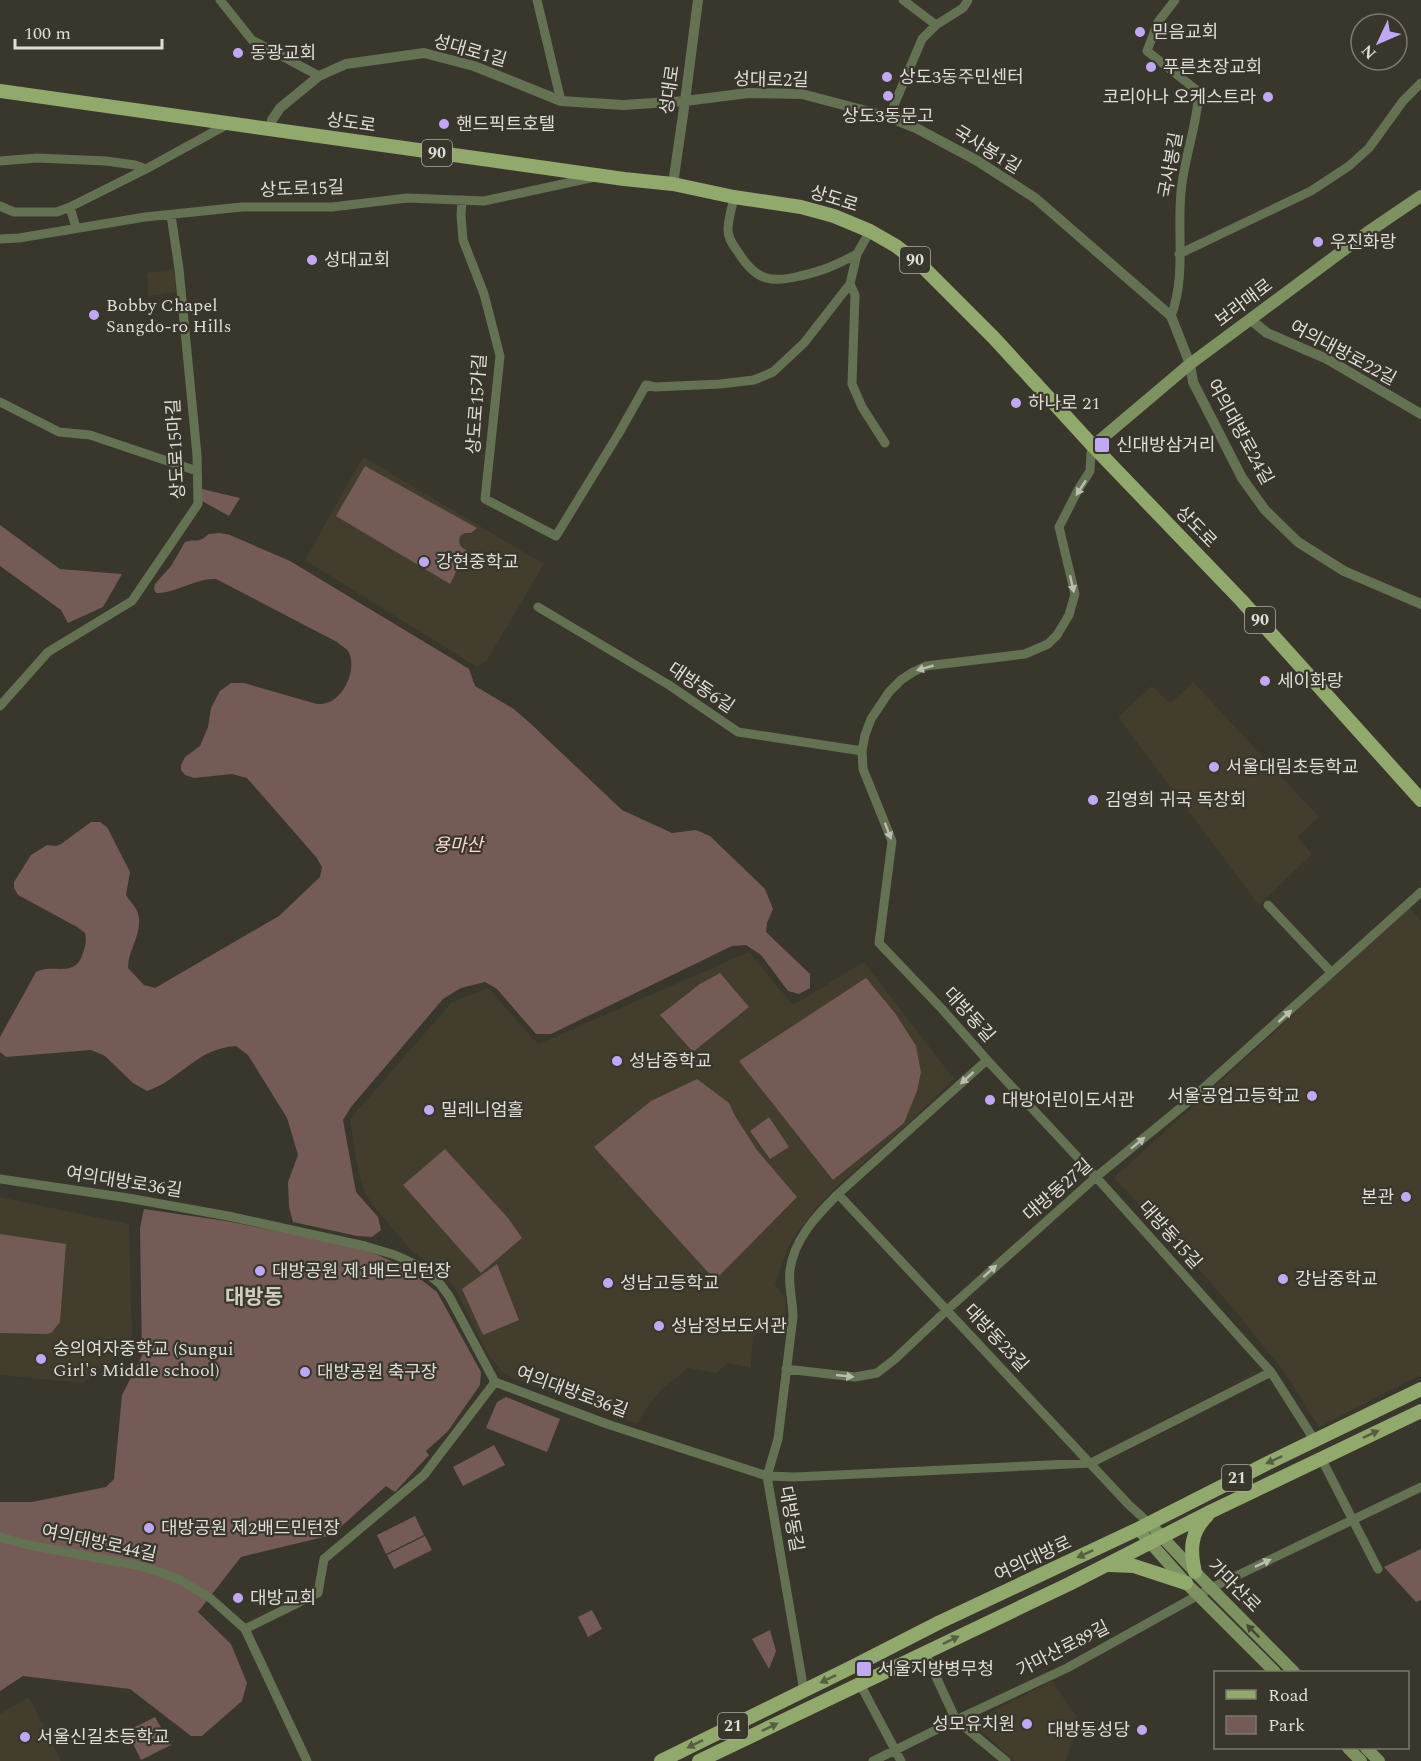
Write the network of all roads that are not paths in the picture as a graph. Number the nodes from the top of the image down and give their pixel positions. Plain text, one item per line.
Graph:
1 (220, 0) edge
2 (537, 0) edge
3 (698, 0) edge
4 (903, 0) edge
5 (968, 0) edge
6 (1175, 0) edge
7 (936, 25) junction
8 (320, 76) junction
9 (1421, 83) edge
10 (0, 91) edge
11 (561, 101) junction
12 (685, 101) junction
13 (889, 117) junction
14 (228, 124) junction
15 (270, 130) junction
16 (0, 161) edge
17 (146, 169) junction
18 (604, 176) junction
19 (673, 184) junction
20 (1421, 196) edge
21 (734, 197) junction
22 (462, 200) junction
23 (0, 206) edge
24 (70, 207) junction
25 (171, 215) junction
26 (76, 228) junction
27 (870, 231) junction
28 (0, 239) edge
29 (857, 254) junction
30 (1179, 254) junction
31 (850, 285) junction
32 (1171, 316) junction
33 (1251, 320) junction
34 (1190, 364) junction
35 (0, 399) edge
36 (1421, 414) edge
37 (885, 443) dead end
38 (1093, 446) junction
39 (197, 471) junction
40 (1421, 604) edge
41 (538, 607) dead end
42 (0, 706) edge
43 (862, 751) junction
44 (1421, 800) edge
45 (1421, 892) edge
46 (1268, 905) dead end
47 (1331, 972) junction
48 (987, 1060) junction
49 (1096, 1177) junction
50 (0, 1179) edge
51 (838, 1194) junction
52 (947, 1310) junction
53 (786, 1369) junction
54 (1271, 1372) junction
55 (495, 1382) junction
56 (1421, 1389) edge
57 (1421, 1410) edge
58 (1315, 1441) junction
59 (1321, 1458) junction
60 (1091, 1463) junction
61 (767, 1476) junction
62 (1421, 1487) edge
63 (1212, 1511) junction
64 (1352, 1521) junction
65 (1144, 1526) junction
66 (0, 1537) edge
67 (1155, 1540) junction
68 (1108, 1564) junction
69 (1378, 1569) dead end
70 (1191, 1578) junction
71 (1211, 1588) junction
72 (1199, 1595) junction
73 (245, 1629) junction
74 (925, 1653) junction
75 (852, 1667) junction
76 (1274, 1671) edge
77 (1293, 1671) edge
78 (861, 1684) junction
79 (804, 1691) junction
80 (813, 1706) junction
81 (956, 1720) junction
82 (1349, 1749) edge
83 (1367, 1749) edge
84 (895, 1750) junction
85 (307, 1761) edge
86 (661, 1761) edge
87 (699, 1761) edge
88 (873, 1761) edge
89 (901, 1761) edge
90 (1006, 1761) edge
91 (1361, 1761) edge
92 (1379, 1761) edge

1 - 8 street
2 - 11 street
3 - 12 street, 성대로
4 - 7 street
5 - 7 street
6 - 30 street, 국사봉길
7 - 13 street
8 - 11 street, 성대로1길
8 - 15 street, 성대로1길
9 - 30 street
10 - 14 main road, 상도로 / 90
11 - 12 street, 성대로1길
12 - 13 street, 성대로2길
12 - 19 street, 성대로
13 - 32 street, 국사봉1길
14 - 15 main road, 상도로 / 90
14 - 17 street
15 - 18 main road, 상도로 / 90
16 - 17 street
17 - 24 street
18 - 19 main road, 상도로 / 90
18 - 22 street, 상도로15길
19 - 21 main road, 상도로 / 90
20 - 33 main road, 보라매로
21 - 27 main road, 상도로 / 90
21 - 29 street
22 - 25 street, 상도로15길
22 - 31 street, 상도로15가길
23 - 24 street
24 - 26 street
25 - 26 street, 상도로15길
25 - 39 street, 상도로15마길
26 - 28 street, 상도로15길
27 - 29 street
27 - 38 main road, 상도로 / 90
29 - 31 street
30 - 32 street, 국사봉길
31 - 37 street
32 - 34 street
33 - 34 main road, 보라매로
33 - 36 street, 여의대방로22길
34 - 38 main road, 보라매로
34 - 40 street, 여의대방로24길
35 - 39 street
38 -> 43 street, 대방동길
38 - 44 main road, 상도로 / 90
39 - 42 street, 상도로15마길
41 - 43 street, 대방동6길
43 -> 48 street, 대방동길
45 - 47 street, 대방동27길
46 - 47 street
49 -> 47 street, 대방동27길
48 - 49 street, 대방동15길
48 -> 51 street, 대방동길
52 -> 49 street, 대방동27길
49 - 54 street, 대방동15길
50 - 55 street, 여의대방로36길
51 - 52 street, 대방동23길
51 - 53 street, 대방동길
53 -> 52 street, 대방동27길
52 - 60 street, 대방동23길
53 - 61 street, 대방동길
54 - 58 street, 대방동15길
54 - 60 street
55 - 61 street, 여의대방로36길
55 - 73 street
56 - 58 main road, 여의대방로 / 21
59 -> 57 main road, 여의대방로
58 -> 65 main road, 여의대방로 / 21
59 - 63 main road, 여의대방로
59 - 64 street
60 - 61 street, 여의대방로36길
60 - 65 street, 대방동23길
61 - 79 street, 대방동길
62 - 64 street, 가마산로89길
63 - 67 main road, 여의대방로
63 - 70 main road
64 - 69 street
71 -> 64 street, 가마산로89길
65 - 67 main road, 가마산로
65 -> 75 main road, 여의대방로 / 21
66 - 73 street, 여의대방로44길
67 - 68 main road, 여의대방로
67 - 70 main road, 가마산로
68 - 70 main road
74 -> 68 main road, 여의대방로
70 - 71 main road, 가마산로
70 - 72 main road, 가마산로
71 - 72 street, 가마산로89길
77 -> 71 main road, 가마산로
72 - 76 main road, 가마산로
72 - 81 street, 가마산로89길
73 - 85 street, 여의대방로44길
74 - 78 main road, 여의대방로
74 - 81 street
75 - 78 main road
75 -> 79 main road, 여의대방로 / 21
78 - 80 main road, 여의대방로
78 - 84 street
79 - 80 main road
79 -> 86 main road, 여의대방로 / 21
87 -> 80 main road, 여의대방로
81 - 84 street, 가마산로89길
81 - 90 street
82 - 91 main road
83 - 92 main road
84 - 88 street, 가마산로89길
84 - 89 street

